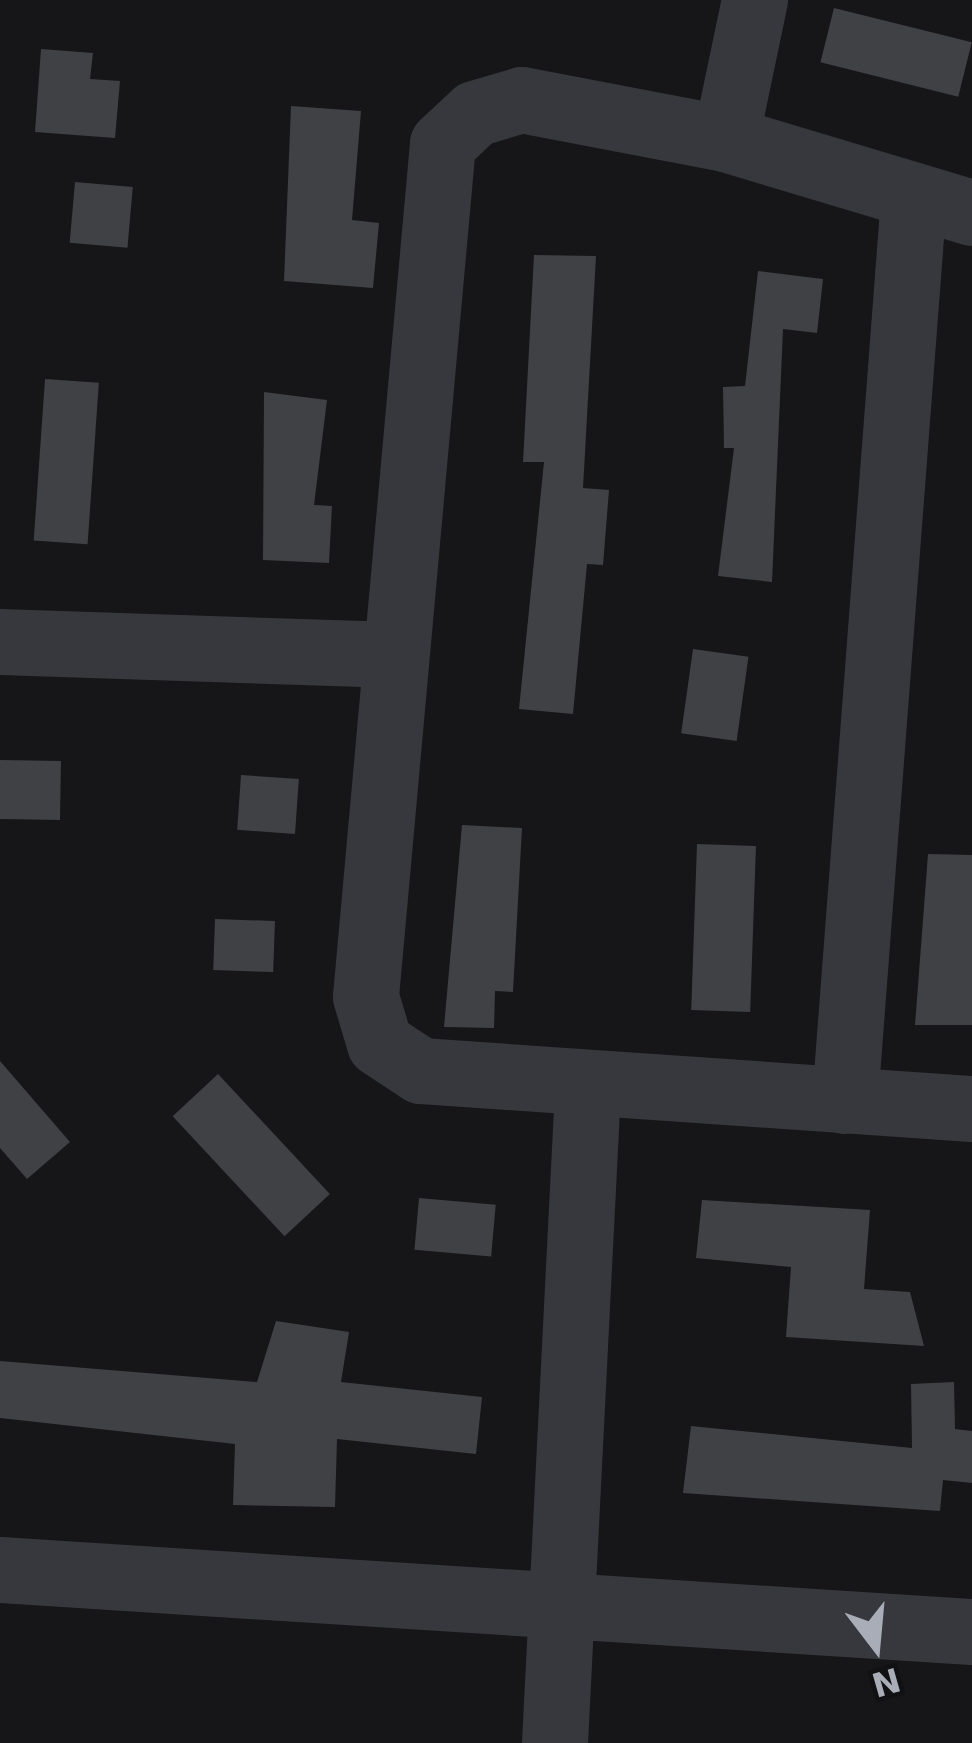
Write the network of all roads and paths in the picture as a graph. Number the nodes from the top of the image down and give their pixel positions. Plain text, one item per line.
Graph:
1 (755, 0) edge
2 (726, 139) junction
3 (943, 206) edge
4 (0, 642) edge
5 (395, 655) junction
6 (588, 1090) junction
7 (845, 1101) junction
8 (972, 1109) edge
9 (0, 1570) edge
10 (561, 1609) junction
11 (972, 1633) edge
12 (555, 1743) edge

1 - 2 street
2 - 3 street
2 - 5 street
3 - 7 street
4 - 5 street
5 - 6 street
6 - 7 street
6 - 10 street
7 - 8 street
9 - 10 street
10 - 11 street
10 - 12 street

